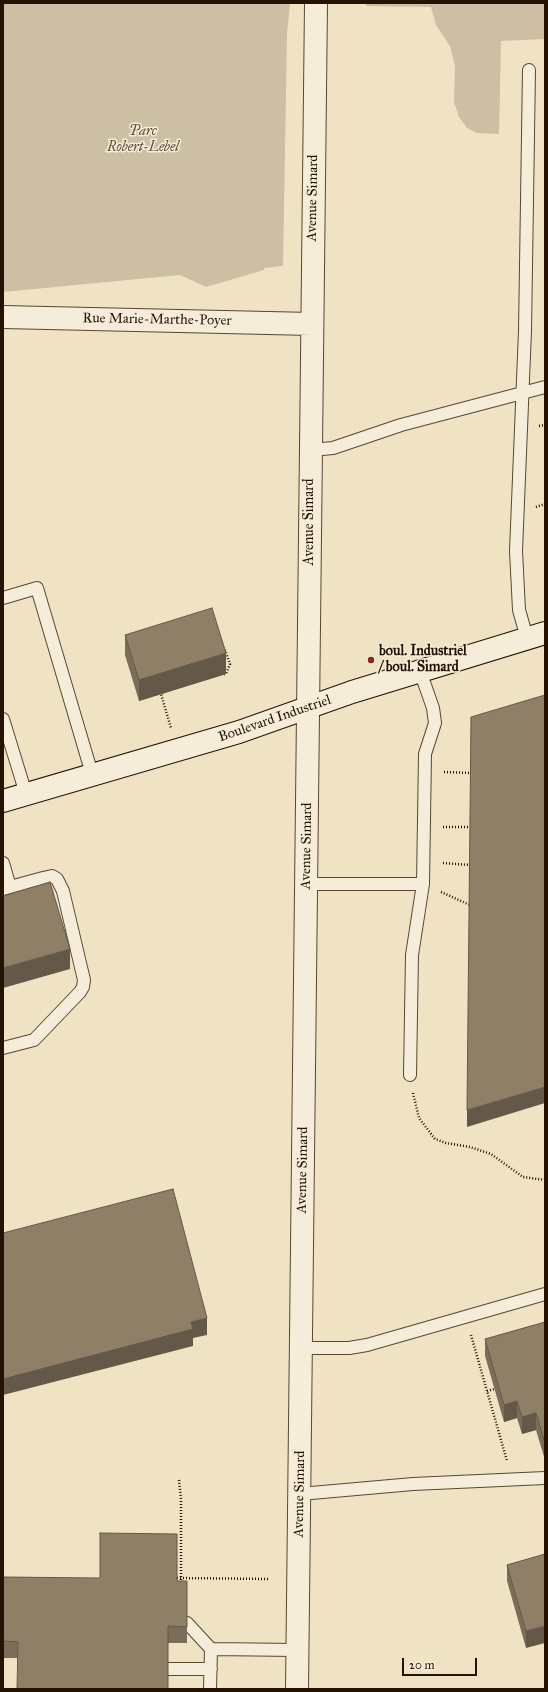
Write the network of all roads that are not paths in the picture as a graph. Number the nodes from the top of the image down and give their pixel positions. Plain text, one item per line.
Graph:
1 (316, 3) edge
2 (529, 70) dead end
3 (3, 317) edge
4 (312, 324) junction
5 (545, 387) edge
6 (523, 392) junction
7 (311, 450) junction
8 (3, 598) edge
9 (536, 636) edge
10 (420, 671) junction
11 (309, 707) junction
12 (3, 719) edge
13 (92, 774) junction
14 (26, 794) junction
15 (3, 801) edge
16 (3, 863) edge
17 (306, 884) junction
18 (423, 884) junction
19 (6, 888) edge
20 (3, 1048) edge
21 (410, 1075) road end
22 (545, 1294) edge
23 (301, 1348) junction
24 (545, 1478) edge
25 (300, 1494) junction
26 (187, 1623) edge
27 (211, 1649) junction
28 (298, 1650) junction
29 (168, 1669) edge
30 (211, 1669) junction
31 (210, 1689) edge
32 (297, 1689) edge

1 - 4 street, Avenue Simard
2 - 6 lane
3 - 4 street, Rue Marie-Marthe-Poyer
4 - 7 street, Avenue Simard
5 - 6 lane
6 - 7 lane
6 - 9 lane
7 - 11 street, Avenue Simard
8 - 13 lane
9 - 10 street, Boulevard Industriel
10 - 11 street, Boulevard Industriel
10 - 18 lane
11 - 13 street, Boulevard Industriel
11 - 17 street, Avenue Simard
12 - 14 lane
13 - 14 street, Boulevard Industriel
14 - 15 street, Boulevard Industriel
16 - 19 lane
17 - 18 lane
17 - 23 street, Avenue Simard
18 - 21 lane
19 - 20 lane
22 - 23 lane
23 - 25 street, Avenue Simard
24 - 25 lane
25 - 28 street, Avenue Simard
26 - 27 lane
27 - 28 lane
27 - 30 lane
28 - 32 street, Avenue Simard
29 - 30 lane
30 - 31 lane

